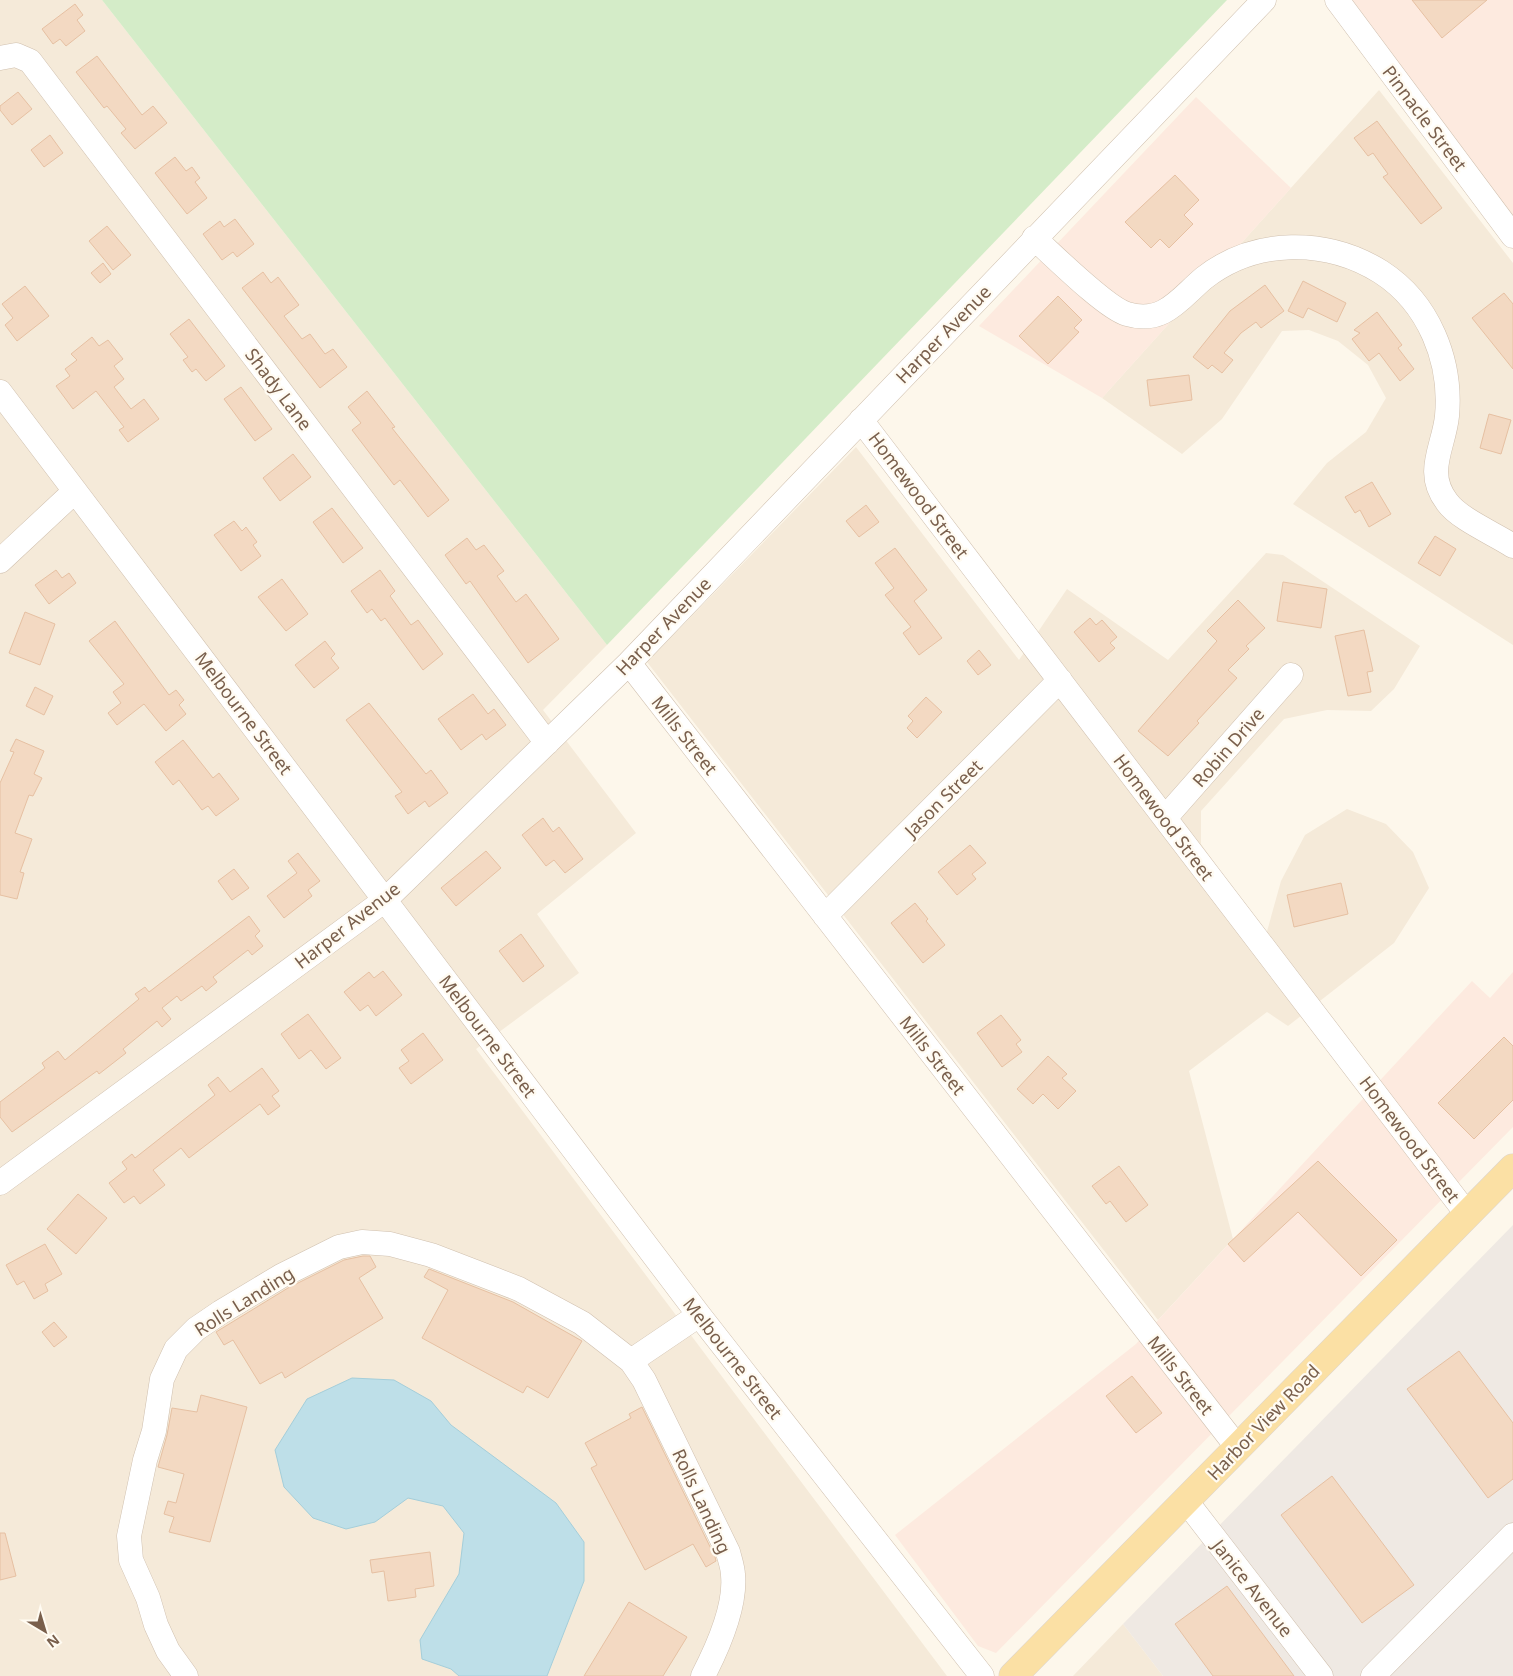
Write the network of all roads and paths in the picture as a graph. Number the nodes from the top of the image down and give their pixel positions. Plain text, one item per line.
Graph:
1 (1264, 0) edge
2 (1336, 0) edge
3 (0, 58) edge
4 (1513, 236) edge
5 (1034, 238) junction
6 (0, 392) edge
7 (861, 420) junction
8 (75, 491) junction
9 (1513, 546) edge
10 (0, 561) edge
11 (629, 663) junction
12 (1291, 675) dead end
13 (1060, 680) junction
14 (547, 742) junction
15 (1165, 818) junction
16 (385, 900) junction
17 (825, 916) junction
18 (1513, 1168) edge
19 (0, 1183) edge
20 (1467, 1214) junction
21 (699, 1315) junction
22 (631, 1361) junction
23 (1238, 1448) junction
24 (1186, 1501) junction
25 (1513, 1535) edge
26 (186, 1676) edge
27 (703, 1676) edge
28 (982, 1676) edge
29 (1014, 1676) edge
30 (1321, 1676) edge
31 (1373, 1676) edge

1 - 5 street, Harper Avenue
2 - 4 street, Pinnacle Street
3 - 14 street, Shady Lane
5 - 7 street, Harper Avenue
5 - 9 street
6 - 8 street, Melbourne Street
7 - 11 street, Harper Avenue
7 - 13 street, Homewood Street
8 - 10 street
8 - 16 street, Melbourne Street
11 - 14 street, Harper Avenue
11 - 17 street, Mills Street
12 - 15 street, Robin Drive
13 - 15 street, Homewood Street
13 - 17 street, Jason Street
14 - 16 street, Harper Avenue
15 - 20 street, Homewood Street
16 - 19 street, Harper Avenue
16 - 21 street, Melbourne Street
17 - 23 street, Mills Street
18 - 20 main road, Harbor View Road
20 - 23 main road, Harbor View Road
21 - 22 street
21 - 28 street, Melbourne Street
22 - 26 street, Rolls Landing
22 - 27 street, Rolls Landing
23 - 24 main road, Harbor View Road
24 - 29 main road, Harbor View Road
24 - 30 street, Janice Avenue
25 - 31 street

